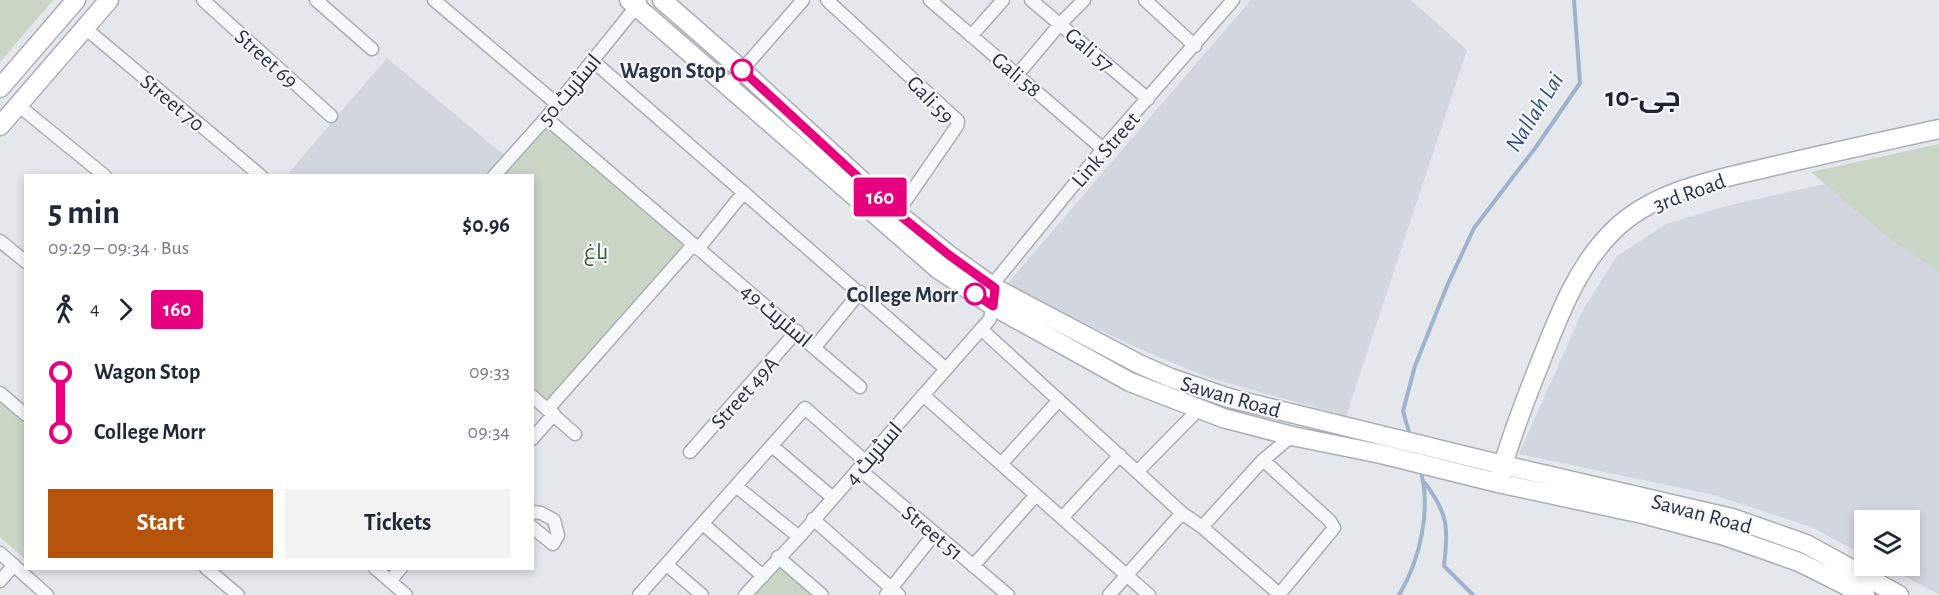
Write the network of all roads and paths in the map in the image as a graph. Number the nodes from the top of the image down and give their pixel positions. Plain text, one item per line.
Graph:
1 (76, 0) edge
2 (109, 0) edge
3 (204, 0) edge
4 (316, 0) edge
5 (434, 0) edge
6 (662, 0) edge
7 (803, 0) edge
8 (827, 0) edge
9 (930, 0) edge
10 (1003, 0) edge
11 (1031, 0) edge
12 (1084, 0) edge
13 (1145, 0) edge
14 (1233, 0) edge
15 (636, 2) edge
16 (1060, 24) junction
17 (85, 28) junction
18 (971, 36) junction
19 (1195, 46) junction
20 (372, 49) dead end
21 (593, 61) junction
22 (742, 70) junction
23 (1018, 74) junction
24 (728, 86) junction
25 (0, 88) edge
26 (1149, 99) junction
27 (557, 104) junction
28 (18, 105) junction
29 (331, 116) dead end
30 (546, 118) junction
31 (0, 126) edge
32 (1939, 129) edge
33 (1103, 149) junction
34 (103, 174) edge
35 (259, 174) edge
36 (496, 174) edge
37 (744, 192) junction
38 (897, 213) junction
39 (0, 241) edge
40 (696, 247) junction
41 (24, 260) edge
42 (860, 292) junction
43 (994, 297) junction
44 (981, 329) junction
45 (797, 331) junction
46 (815, 347) junction
47 (946, 369) junction
48 (860, 387) dead end
49 (0, 393) edge
50 (923, 395) junction
51 (534, 398) edge
52 (1059, 400) junction
53 (1198, 409) junction
54 (551, 412) junction
55 (24, 413) edge
56 (575, 434) dead end
57 (534, 436) edge
58 (1292, 436) junction
59 (772, 446) junction
60 (690, 452) dead end
61 (1120, 455) junction
62 (1263, 460) junction
63 (1001, 464) junction
64 (862, 465) junction
65 (1138, 471) junction
66 (1501, 474) junction
67 (737, 487) junction
68 (1036, 495) junction
69 (833, 498) junction
70 (534, 512) edge
71 (1182, 513) junction
72 (1062, 518) junction
73 (813, 519) junction
74 (703, 524) junction
75 (1202, 527) junction
76 (534, 529) edge
77 (934, 533) junction
78 (799, 537) junction
79 (0, 553) edge
80 (778, 557) junction
81 (14, 565) junction
82 (667, 565) junction
83 (973, 566) junction
84 (208, 570) edge
85 (377, 570) edge
86 (399, 570) edge
87 (763, 576) junction
88 (1127, 576) junction
89 (0, 581) edge
90 (390, 581) junction
91 (892, 593) edge
92 (1003, 594) edge
93 (47, 595) edge
94 (238, 595) edge
95 (406, 595) edge
96 (639, 595) edge
97 (702, 595) edge
98 (745, 595) edge
99 (822, 595) edge
100 (1109, 595) edge
101 (1149, 595) edge
102 (1865, 595) edge
103 (1899, 595) edge

1 - 25 main road
2 - 17 main road
3 - 29 street, Street 69
4 - 20 street
5 - 27 street
6 - 22 main road, Sawan Road
7 - 22 street
8 - 38 street, Gali 59
9 - 18 street, Gali 58
10 - 18 street
11 - 16 street, Gali 57
12 - 16 street
13 - 19 street
14 - 19 street, Link Street
15 - 21 street, اسٹریٹ 50
15 - 24 main road, Sawan Road
16 - 23 street
16 - 26 street, Gali 57
17 - 28 main road
17 - 35 street, Street 70
18 - 23 street, Gali 58
19 - 26 street, Link Street
21 - 27 street, اسٹریٹ 50
21 - 37 street
22 - 24 street
22 - 38 main road, Sawan Road
23 - 33 street, Gali 58
24 - 43 main road, Sawan Road
26 - 33 street, Link Street
27 - 30 street, اسٹریٹ 50
28 - 31 main road
28 - 34 street
30 - 36 street, اسٹریٹ 50
30 - 40 street, اسٹریٹ 49
32 - 66 main road, 3rd Road
33 - 43 street, Link Street
37 - 40 street
37 - 42 street
38 - 43 main road, Sawan Road
39 - 41 street
40 - 45 street, اسٹریٹ 49
40 - 54 street
42 - 46 street
42 - 47 street
43 - 44 street, اسٹریٹ 4
43 - 53 main road, Sawan Road
43 - 66 main road, Sawan Road
44 - 47 street, اسٹریٹ 4
44 - 52 street
45 - 46 street, اسٹریٹ 49
45 - 60 street, Street 49A
46 - 48 street, اسٹریٹ 49
47 - 50 street, اسٹریٹ 4
49 - 55 street
50 - 63 street
50 - 64 street, اسٹریٹ 4
51 - 54 street
52 - 61 street
52 - 63 street
53 - 58 main road, Sawan Road
53 - 65 street
54 - 56 street
54 - 57 street
58 - 62 street
58 - 66 main road, Sawan Road
59 - 64 street, Street 51
59 - 67 street
59 - 69 street
61 - 65 street
61 - 72 street
62 - 75 street
62 - 75 street
63 - 68 street
64 - 69 street, اسٹریٹ 4
64 - 77 street, Street 51
65 - 71 street
66 - 102 main road, Sawan Road
66 - 103 main road, Sawan Road
67 - 74 street
67 - 78 street
68 - 72 street
68 - 83 street
69 - 73 street, اسٹریٹ 4
70 - 76 street
71 - 75 street
71 - 88 street
72 - 88 street
73 - 78 street, اسٹریٹ 4
73 - 91 street
74 - 82 street
74 - 87 street
77 - 83 street, Street 51
77 - 91 street
78 - 80 street, اسٹریٹ 4
79 - 81 street
80 - 87 street, اسٹریٹ 4
80 - 99 street
81 - 89 street
81 - 93 street
82 - 96 street
82 - 97 street
83 - 92 street, Street 51
84 - 94 street
85 - 90 street
86 - 90 street
87 - 98 street, اسٹریٹ 4
88 - 100 street
88 - 101 street
90 - 95 street

